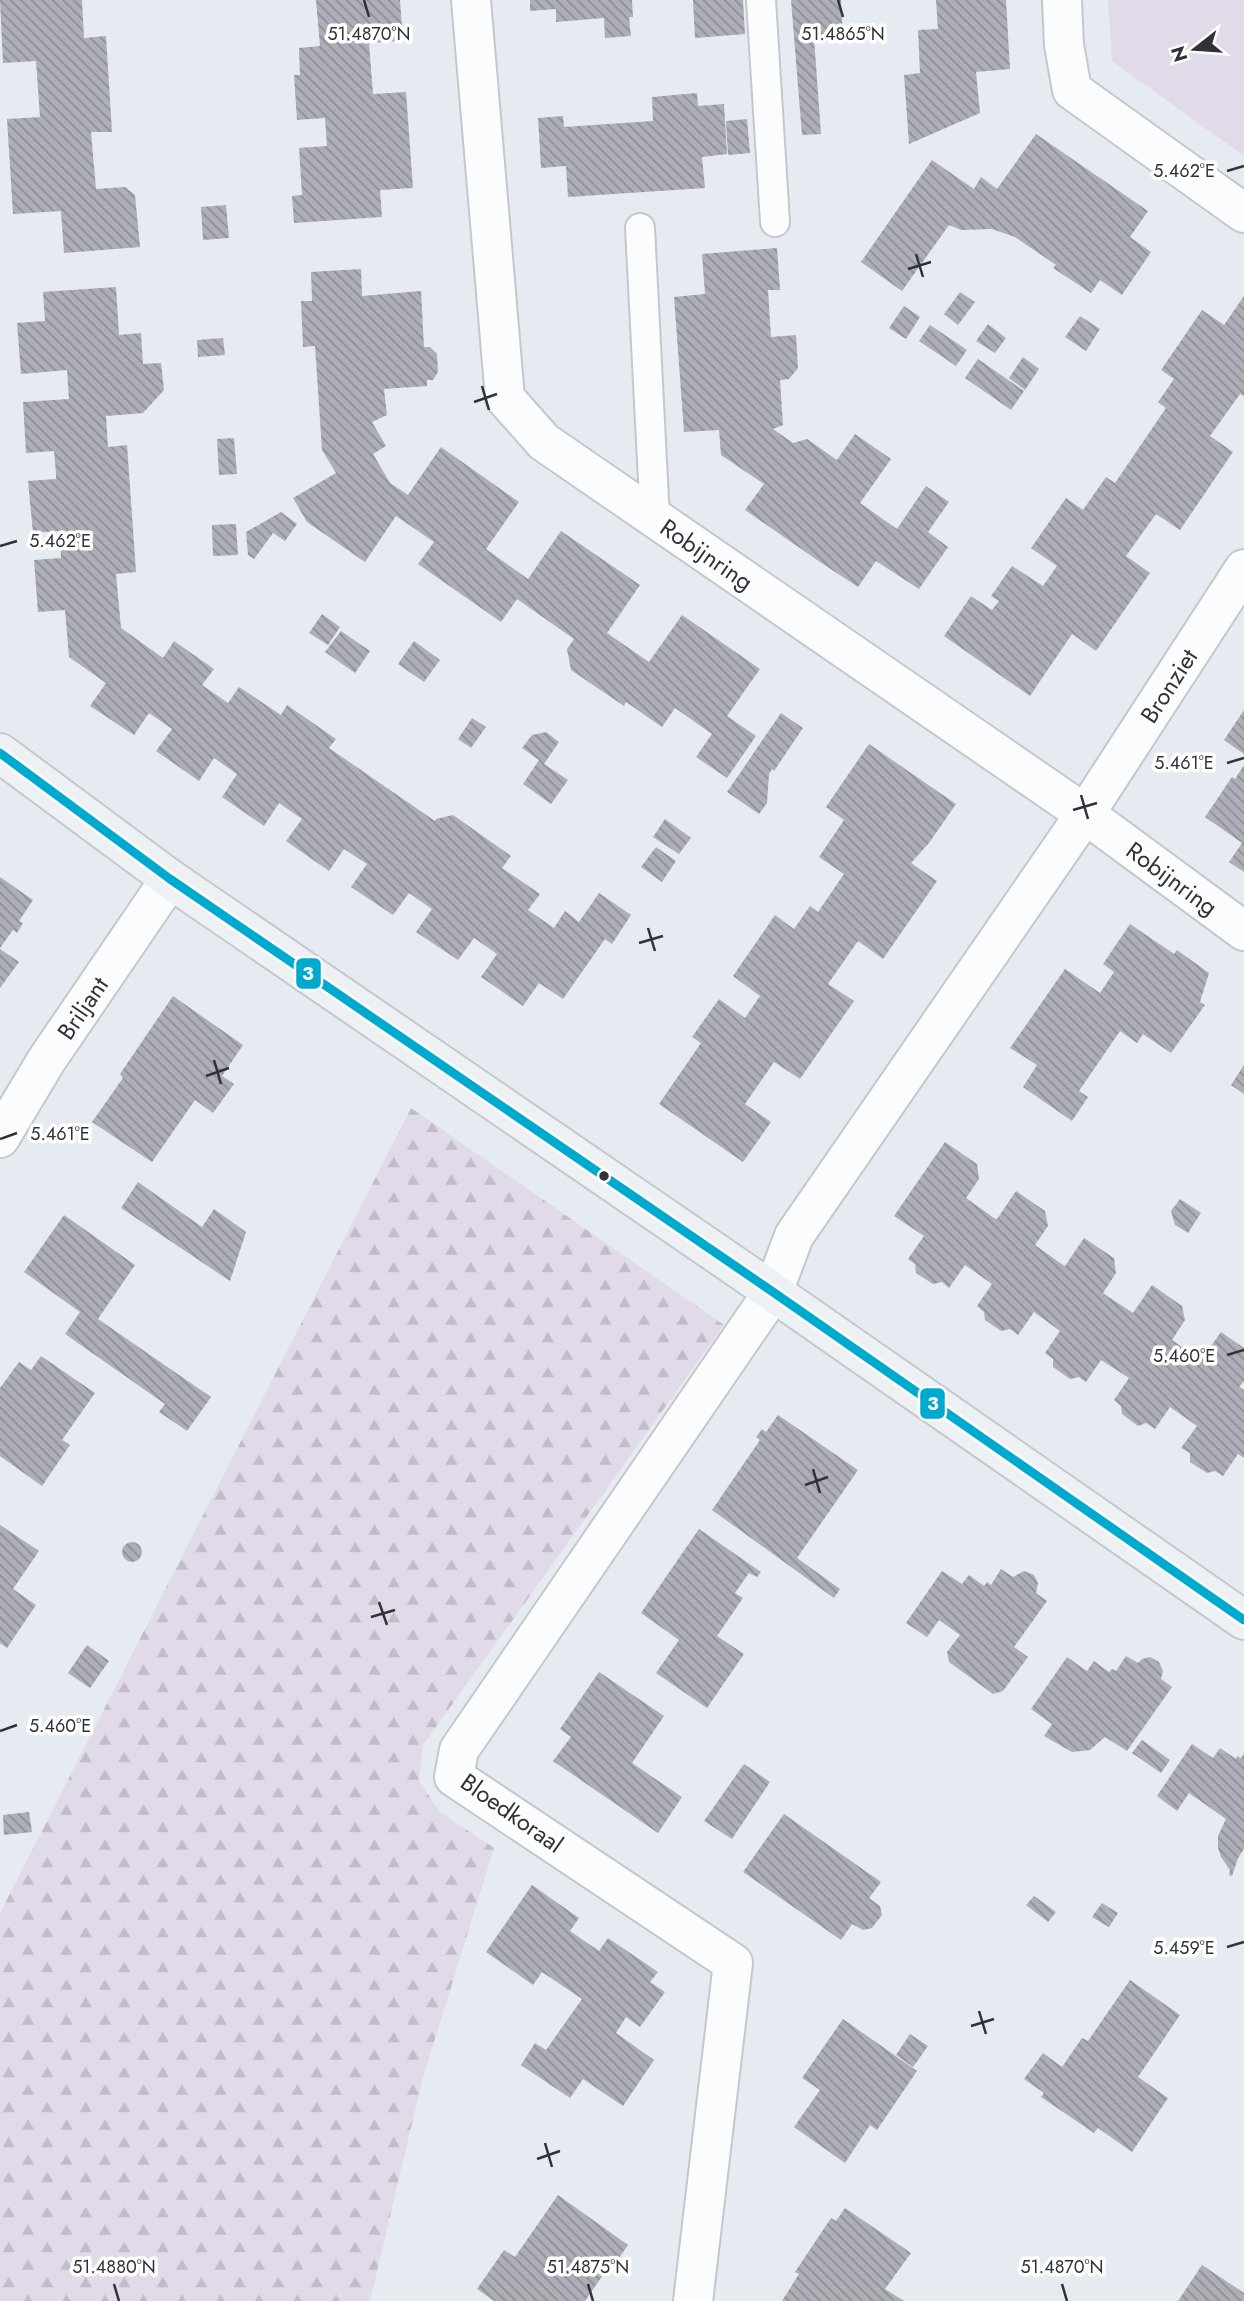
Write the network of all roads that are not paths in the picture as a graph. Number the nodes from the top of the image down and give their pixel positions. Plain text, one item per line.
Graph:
1 (471, 0) edge
2 (761, 0) edge
3 (1062, 0) edge
4 (1244, 213) edge
5 (775, 222) dead end
6 (640, 228) dead end
7 (655, 519) junction
8 (1243, 572) edge
9 (0, 753) edge
10 (1085, 814) junction
11 (170, 879) junction
12 (1244, 931) edge
13 (0, 1138) edge
14 (773, 1292) junction
15 (1244, 1620) edge
16 (693, 2301) edge

1 - 7 street, Robijnring
2 - 5 lane
3 - 4 street
6 - 7 lane
7 - 10 street, Robijnring
8 - 10 street, Bronziet
9 - 11 street
10 - 12 street, Robijnring
10 - 14 street, Bronziet
11 - 13 street, Briljant
11 - 14 street
14 - 15 street
14 - 16 street, Bloedkoraal

